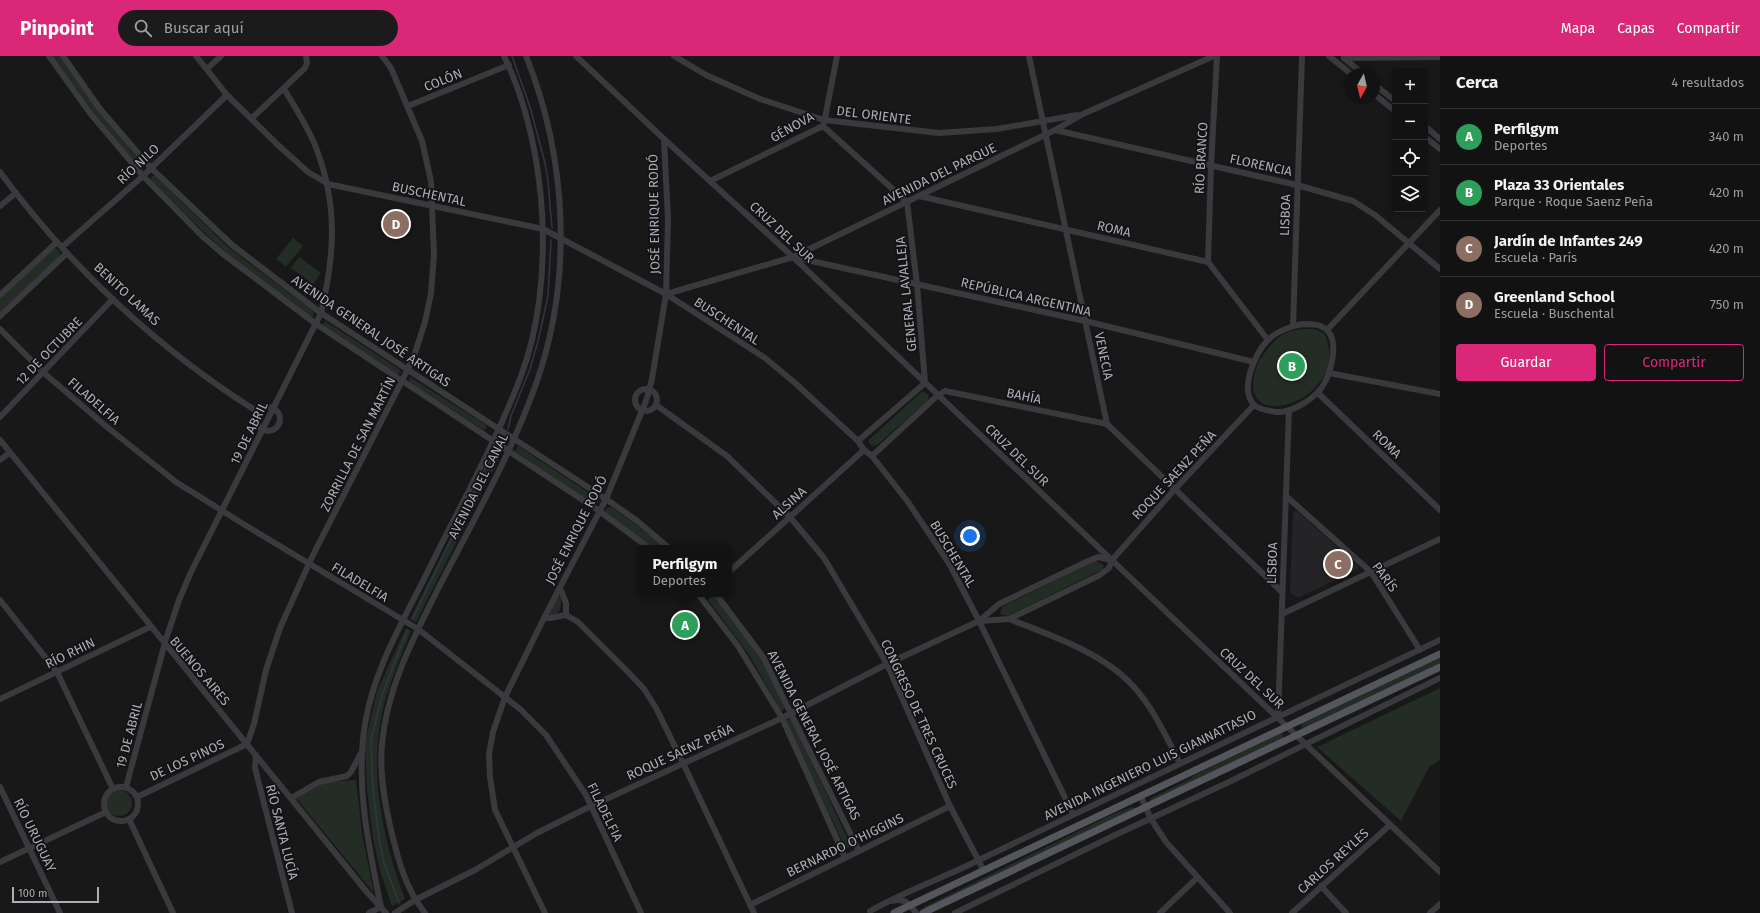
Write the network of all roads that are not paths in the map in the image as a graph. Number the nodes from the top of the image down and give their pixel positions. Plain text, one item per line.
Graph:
1 (49, 56) edge
2 (63, 56) edge
3 (196, 56) edge
4 (221, 56) edge
5 (306, 56) edge
6 (382, 56) edge
7 (504, 56) edge
8 (526, 56) edge
9 (576, 56) edge
10 (588, 56) edge
11 (674, 56) edge
12 (837, 56) edge
13 (1029, 56) edge
14 (1216, 56) edge
15 (1302, 56) edge
16 (1329, 56) edge
17 (1343, 57) edge
18 (1440, 57) edge
19 (583, 62) junction
20 (509, 65) junction
21 (1344, 68) edge
22 (1356, 68) edge
23 (207, 69) junction
24 (284, 89) junction
25 (1380, 89) edge
26 (227, 94) junction
27 (1380, 99) edge
28 (1392, 99) edge
29 (408, 106) junction
30 (1392, 109) edge
31 (1083, 114) junction
32 (252, 118) junction
33 (1042, 122) junction
34 (824, 123) junction
35 (1428, 129) edge
36 (1054, 130) junction
37 (1046, 134) junction
38 (664, 139) junction
39 (1428, 139) edge
40 (1440, 139) edge
41 (1440, 149) edge
42 (1211, 166) junction
43 (151, 168) junction
44 (0, 172) edge
45 (143, 176) junction
46 (710, 181) junction
47 (328, 184) junction
48 (1297, 185) junction
49 (16, 193) junction
50 (919, 196) junction
51 (907, 202) junction
52 (0, 206) edge
53 (433, 206) junction
54 (1440, 210) edge
55 (1065, 228) junction
56 (543, 229) junction
57 (561, 239) junction
58 (57, 242) junction
59 (1410, 243) junction
60 (62, 247) junction
61 (67, 253) junction
62 (793, 257) junction
63 (1208, 262) junction
64 (1440, 269) edge
65 (917, 284) junction
66 (666, 294) junction
67 (0, 295) edge
68 (113, 300) junction
69 (321, 313) junction
70 (0, 316) edge
71 (1084, 322) junction
72 (316, 324) junction
73 (1293, 326) junction
74 (0, 329) edge
75 (1327, 330) junction
76 (1268, 340) junction
77 (1254, 362) junction
78 (407, 370) junction
79 (44, 373) junction
80 (1329, 373) junction
81 (402, 382) junction
82 (925, 383) junction
83 (649, 389) junction
84 (1318, 393) junction
85 (1440, 394) edge
86 (938, 395) junction
87 (656, 405) junction
88 (1254, 405) junction
89 (273, 408) junction
90 (642, 410) junction
91 (1289, 410) junction
92 (258, 412) junction
93 (0, 418) edge
94 (1107, 424) junction
95 (499, 429) junction
96 (262, 431) junction
97 (514, 439) junction
98 (0, 440) edge
99 (494, 440) junction
100 (858, 441) junction
101 (509, 450) junction
102 (864, 450) junction
103 (9, 453) junction
104 (872, 456) junction
105 (0, 460) edge
106 (1175, 489) junction
107 (1286, 496) junction
108 (606, 499) junction
109 (598, 510) junction
110 (1440, 510) edge
111 (222, 511) junction
112 (790, 517) junction
113 (1440, 539) edge
114 (645, 545) edge
115 (665, 545) edge
116 (1112, 560) junction
117 (309, 564) junction
118 (732, 569) edge
119 (1370, 572) junction
120 (560, 588) junction
121 (1282, 592) junction
122 (702, 597) edge
123 (718, 597) edge
124 (0, 600) edge
125 (1282, 614) junction
126 (566, 615) junction
127 (544, 618) junction
128 (1009, 619) junction
129 (403, 621) junction
130 (979, 621) junction
131 (150, 627) junction
132 (418, 630) junction
133 (1440, 640) edge
134 (165, 645) junction
135 (1420, 650) junction
136 (1440, 654) edge
137 (887, 664) junction
138 (1440, 667) edge
139 (57, 672) junction
140 (1440, 678) edge
141 (505, 697) junction
142 (0, 699) edge
143 (791, 713) junction
144 (1278, 717) junction
145 (782, 718) junction
146 (1287, 727) junction
147 (1296, 735) junction
148 (247, 744) junction
149 (1307, 745) junction
150 (256, 755) junction
151 (361, 755) junction
152 (684, 763) junction
153 (1180, 763) junction
154 (0, 787) edge
155 (126, 787) junction
156 (113, 789) junction
157 (137, 796) junction
158 (1141, 797) junction
159 (291, 798) junction
160 (591, 806) junction
161 (950, 806) junction
162 (1146, 807) junction
163 (106, 812) junction
164 (1073, 814) junction
165 (129, 819) junction
166 (1151, 819) junction
167 (1390, 825) junction
168 (1102, 828) junction
169 (1113, 836) junction
170 (513, 848) junction
171 (29, 849) junction
172 (859, 851) junction
173 (845, 857) junction
174 (979, 860) junction
175 (0, 862) edge
176 (984, 871) junction
177 (1440, 872) edge
178 (1197, 878) junction
179 (1321, 886) junction
180 (415, 900) junction
181 (881, 904) junction
182 (1440, 904) edge
183 (750, 905) junction
184 (911, 905) junction
185 (381, 907) junction
186 (870, 910) dead end
187 (60, 913) edge
188 (173, 913) edge
189 (292, 913) edge
190 (369, 913) edge
191 (386, 913) edge
192 (395, 913) edge
193 (425, 913) edge
194 (546, 913) edge
195 (640, 913) edge
196 (754, 913) edge
197 (894, 913) edge
198 (916, 913) edge
199 (923, 913) edge
200 (955, 913) edge
201 (1160, 913) edge
202 (1230, 913) edge
203 (1292, 913) edge
204 (1346, 913) edge
205 (1430, 913) edge

1 - 45 street, AVENIDA GENERAL JOSÉ ARTIGAS
2 - 43 street, AVENIDA GENERAL JOSÉ ARTIGAS
3 - 23 street, BUSCHENTAL
4 - 23 street
5 - 24 street
6 - 29 street, ZORRILLA DE SAN MARTÍN
7 - 20 street, AVENIDA DEL CANAL
8 - 57 street, AVENIDA DEL CANAL
9 - 19 street, CRUZ DEL SUR
10 - 19 street
11 - 34 street, DEL ORIENTE
12 - 34 street, GÉNOVA
13 - 33 street, VENECIA
14 - 31 street, AVENIDA DEL PARQUE
14 - 42 street, RÍO BRANCO
15 - 48 street, LISBOA
16 - 21 street
17 - 18 street
17 - 22 street
19 - 38 street, CRUZ DEL SUR
20 - 29 street, COLÓN
20 - 56 street, AVENIDA DEL CANAL
23 - 26 street, BUSCHENTAL
24 - 32 street
24 - 47 street, 19 DE ABRIL
25 - 28 street
26 - 32 street, BUSCHENTAL
26 - 43 street, RÍO NILO
27 - 30 street
29 - 53 street, ZORRILLA DE SAN MARTÍN
31 - 33 street, DEL ORIENTE
31 - 36 street, AVENIDA DEL PARQUE
32 - 47 street, BUSCHENTAL
33 - 34 street, DEL ORIENTE
33 - 37 street, VENECIA
34 - 46 street, GÉNOVA
34 - 51 street
35 - 40 street
36 - 37 street, AVENIDA DEL PARQUE
36 - 42 street, FLORENCIA
37 - 50 street, AVENIDA DEL PARQUE
37 - 55 street, VENECIA
38 - 46 street, CRUZ DEL SUR
38 - 66 street, JOSÉ ENRIQUE RODÓ
39 - 41 street
42 - 48 street, FLORENCIA
42 - 63 street, RÍO BRANCO
43 - 45 street, RÍO NILO
43 - 69 street, AVENIDA GENERAL JOSÉ ARTIGAS
44 - 49 street, BENITO LAMAS
45 - 60 street, RÍO NILO
45 - 72 street, AVENIDA GENERAL JOSÉ ARTIGAS
46 - 62 street, CRUZ DEL SUR
47 - 53 street, BUSCHENTAL
47 - 69 street, 19 DE ABRIL
48 - 59 street, FLORENCIA
48 - 73 street, LISBOA
49 - 52 street
49 - 58 street, BENITO LAMAS
50 - 51 street, AVENIDA DEL PARQUE
50 - 55 street, ROMA
51 - 62 street, AVENIDA DEL PARQUE
51 - 65 street, GENERAL LAVALLEJA
53 - 56 street, BUSCHENTAL
53 - 78 street, ZORRILLA DE SAN MARTÍN
54 - 59 street
55 - 63 street, ROMA
55 - 71 street, VENECIA
56 - 57 street, BUSCHENTAL
56 - 95 street, AVENIDA DEL CANAL
57 - 66 street, BUSCHENTAL
57 - 97 street, AVENIDA DEL CANAL
58 - 60 street, BENITO LAMAS
58 - 67 street
59 - 64 street, FLORENCIA
59 - 75 street
60 - 61 street, BENITO LAMAS
61 - 68 street, BENITO LAMAS
61 - 70 street
62 - 65 street, REPÚBLICA ARGENTINA
62 - 66 street, AVENIDA DEL PARQUE
62 - 82 street, CRUZ DEL SUR
63 - 76 street
65 - 71 street, REPÚBLICA ARGENTINA
65 - 82 street, GENERAL LAVALLEJA
66 - 83 street, JOSÉ ENRIQUE RODÓ
66 - 100 street, BUSCHENTAL
68 - 79 street, 12 DE OCTUBRE
68 - 92 street, BENITO LAMAS
69 - 72 street, 19 DE ABRIL
69 - 78 street, AVENIDA GENERAL JOSÉ ARTIGAS
71 - 77 street, REPÚBLICA ARGENTINA
71 - 94 street, VENECIA
72 - 81 street, AVENIDA GENERAL JOSÉ ARTIGAS
72 - 89 street, 19 DE ABRIL
73 - 75 street
73 - 76 street
74 - 79 street, FILADELFIA
75 - 80 street
76 - 77 street
77 - 88 street
78 - 81 street, ZORRILLA DE SAN MARTÍN
78 - 95 street, AVENIDA GENERAL JOSÉ ARTIGAS
79 - 93 street, 12 DE OCTUBRE
79 - 111 street, FILADELFIA
80 - 84 street
80 - 85 street
81 - 99 street, AVENIDA GENERAL JOSÉ ARTIGAS
81 - 117 street, ZORRILLA DE SAN MARTÍN
82 - 86 street, CRUZ DEL SUR
82 - 100 street
83 - 87 street
83 - 90 street, JOSÉ ENRIQUE RODÓ
83 - 90 street
84 - 91 street
84 - 110 street, ROMA
86 - 94 street, BAHÍA
86 - 104 street
86 - 116 street, CRUZ DEL SUR
87 - 90 street
87 - 112 street, CONGRESO DE TRES CRUCES
88 - 91 street
88 - 106 street, ROQUE SAENZ PEÑA
89 - 92 street
89 - 96 street, 19 DE ABRIL
89 - 96 street
90 - 108 street, JOSÉ ENRIQUE RODÓ
91 - 107 street, LISBOA
92 - 96 street
94 - 106 street
95 - 97 street, AVENIDA GENERAL JOSÉ ARTIGAS
95 - 99 street, AVENIDA DEL CANAL
96 - 111 street, 19 DE ABRIL
97 - 101 street, AVENIDA DEL CANAL
97 - 108 street, AVENIDA GENERAL JOSÉ ARTIGAS
98 - 103 street, BUENOS AIRES
99 - 101 street, AVENIDA GENERAL JOSÉ ARTIGAS
99 - 129 street, AVENIDA DEL CANAL
100 - 102 street, BUSCHENTAL
101 - 109 street, AVENIDA GENERAL JOSÉ ARTIGAS
101 - 132 street, AVENIDA DEL CANAL
102 - 104 street, BUSCHENTAL
102 - 112 street, ALSINA
103 - 105 street
103 - 131 street, BUENOS AIRES
104 - 130 street, BUSCHENTAL
106 - 116 street, ROQUE SAENZ PEÑA
106 - 121 street
107 - 119 street, PARÍS
107 - 121 street, LISBOA
108 - 109 street, JOSÉ ENRIQUE RODÓ
108 - 115 street, AVENIDA GENERAL JOSÉ ARTIGAS
109 - 114 street, AVENIDA GENERAL JOSÉ ARTIGAS
109 - 120 street, JOSÉ ENRIQUE RODÓ
111 - 117 street, FILADELFIA
111 - 134 street, 19 DE ABRIL
112 - 118 street, ALSINA
112 - 137 street, CONGRESO DE TRES CRUCES
113 - 119 street
116 - 128 street, ROQUE SAENZ PEÑA
116 - 130 street, ROQUE SAENZ PEÑA
116 - 144 street, CRUZ DEL SUR
117 - 129 street, FILADELFIA
117 - 148 street, ZORRILLA DE SAN MARTÍN
119 - 125 street
119 - 135 street, PARÍS
120 - 126 street
120 - 127 street, JOSÉ ENRIQUE RODÓ
121 - 125 street, LISBOA
122 - 145 street, AVENIDA GENERAL JOSÉ ARTIGAS
123 - 143 street, AVENIDA GENERAL JOSÉ ARTIGAS
124 - 139 street
125 - 144 street, LISBOA
126 - 127 street
126 - 152 street
127 - 141 street, JOSÉ ENRIQUE RODÓ
128 - 130 street, ROQUE SAENZ PEÑA
128 - 153 street
129 - 132 street, FILADELFIA
129 - 151 street, AVENIDA DEL CANAL
130 - 137 street, ROQUE SAENZ PEÑA
130 - 164 street, BUSCHENTAL
131 - 134 street, BUENOS AIRES
131 - 139 street, RÍO RHIN
132 - 141 street, FILADELFIA
132 - 180 street, AVENIDA DEL CANAL
133 - 135 street, AVENIDA INGENIERO LUIS GIANNATTASIO
134 - 148 street, BUENOS AIRES
134 - 155 street, 19 DE ABRIL
135 - 144 street, AVENIDA INGENIERO LUIS GIANNATTASIO
136 - 146 main road, AVENIDA INGENIERO LUIS GIANNATTASIO
137 - 143 street, ROQUE SAENZ PEÑA
137 - 161 street, CONGRESO DE TRES CRUCES
138 - 147 main road
139 - 142 street, RÍO RHIN
139 - 156 street
140 - 149 street
141 - 160 street, FILADELFIA
141 - 170 street, JOSÉ ENRIQUE RODÓ
143 - 145 street, ROQUE SAENZ PEÑA
143 - 172 street, AVENIDA GENERAL JOSÉ ARTIGAS
144 - 146 street, CRUZ DEL SUR
144 - 153 street, AVENIDA INGENIERO LUIS GIANNATTASIO
145 - 152 street, ROQUE SAENZ PEÑA
145 - 173 street, AVENIDA GENERAL JOSÉ ARTIGAS
146 - 147 street, CRUZ DEL SUR
146 - 158 main road, AVENIDA INGENIERO LUIS GIANNATTASIO
147 - 149 street, CRUZ DEL SUR
147 - 162 main road
148 - 150 street, BUENOS AIRES
148 - 157 street, DE LOS PINOS
149 - 166 street
149 - 167 street, CRUZ DEL SUR
150 - 159 street, BUENOS AIRES
150 - 189 street, RÍO SANTA LUCÍA
151 - 159 street
151 - 185 street, AVENIDA DEL CANAL
152 - 160 street, ROQUE SAENZ PEÑA
152 - 183 street
153 - 164 street, AVENIDA INGENIERO LUIS GIANNATTASIO
154 - 171 street, RÍO URUGUAY
155 - 156 street
155 - 157 street
156 - 163 street
157 - 165 street
158 - 162 street
158 - 176 main road, AVENIDA INGENIERO LUIS GIANNATTASIO
159 - 185 street, BUENOS AIRES
160 - 170 street, ROQUE SAENZ PEÑA
160 - 195 street, FILADELFIA
161 - 172 street, BERNARDO O'HIGGINS
161 - 174 street, CONGRESO DE TRES CRUCES
162 - 166 street
162 - 168 main road
163 - 165 street
163 - 171 street
164 - 174 street, AVENIDA INGENIERO LUIS GIANNATTASIO
165 - 188 street
166 - 169 street
166 - 178 street
167 - 177 street, CRUZ DEL SUR
167 - 179 street, CARLOS REYLES
168 - 169 street
168 - 199 main road
169 - 200 street
170 - 180 street, ROQUE SAENZ PEÑA
170 - 194 street, JOSÉ ENRIQUE RODÓ
171 - 175 street
171 - 187 street, RÍO URUGUAY
172 - 173 street, BERNARDO O'HIGGINS
173 - 183 street, BERNARDO O'HIGGINS
174 - 176 street, CONGRESO DE TRES CRUCES
174 - 181 street, AVENIDA INGENIERO LUIS GIANNATTASIO
176 - 184 main road, AVENIDA INGENIERO LUIS GIANNATTASIO
178 - 201 street
178 - 202 street
179 - 203 street, CARLOS REYLES
179 - 204 street
180 - 192 street, ROQUE SAENZ PEÑA
180 - 193 street, AVENIDA DEL CANAL
181 - 184 street
181 - 186 street, AVENIDA INGENIERO LUIS GIANNATTASIO
182 - 205 street
183 - 196 street
184 - 197 main road, AVENIDA INGENIERO LUIS GIANNATTASIO
184 - 198 street
185 - 190 street
185 - 191 street, BUENOS AIRES

